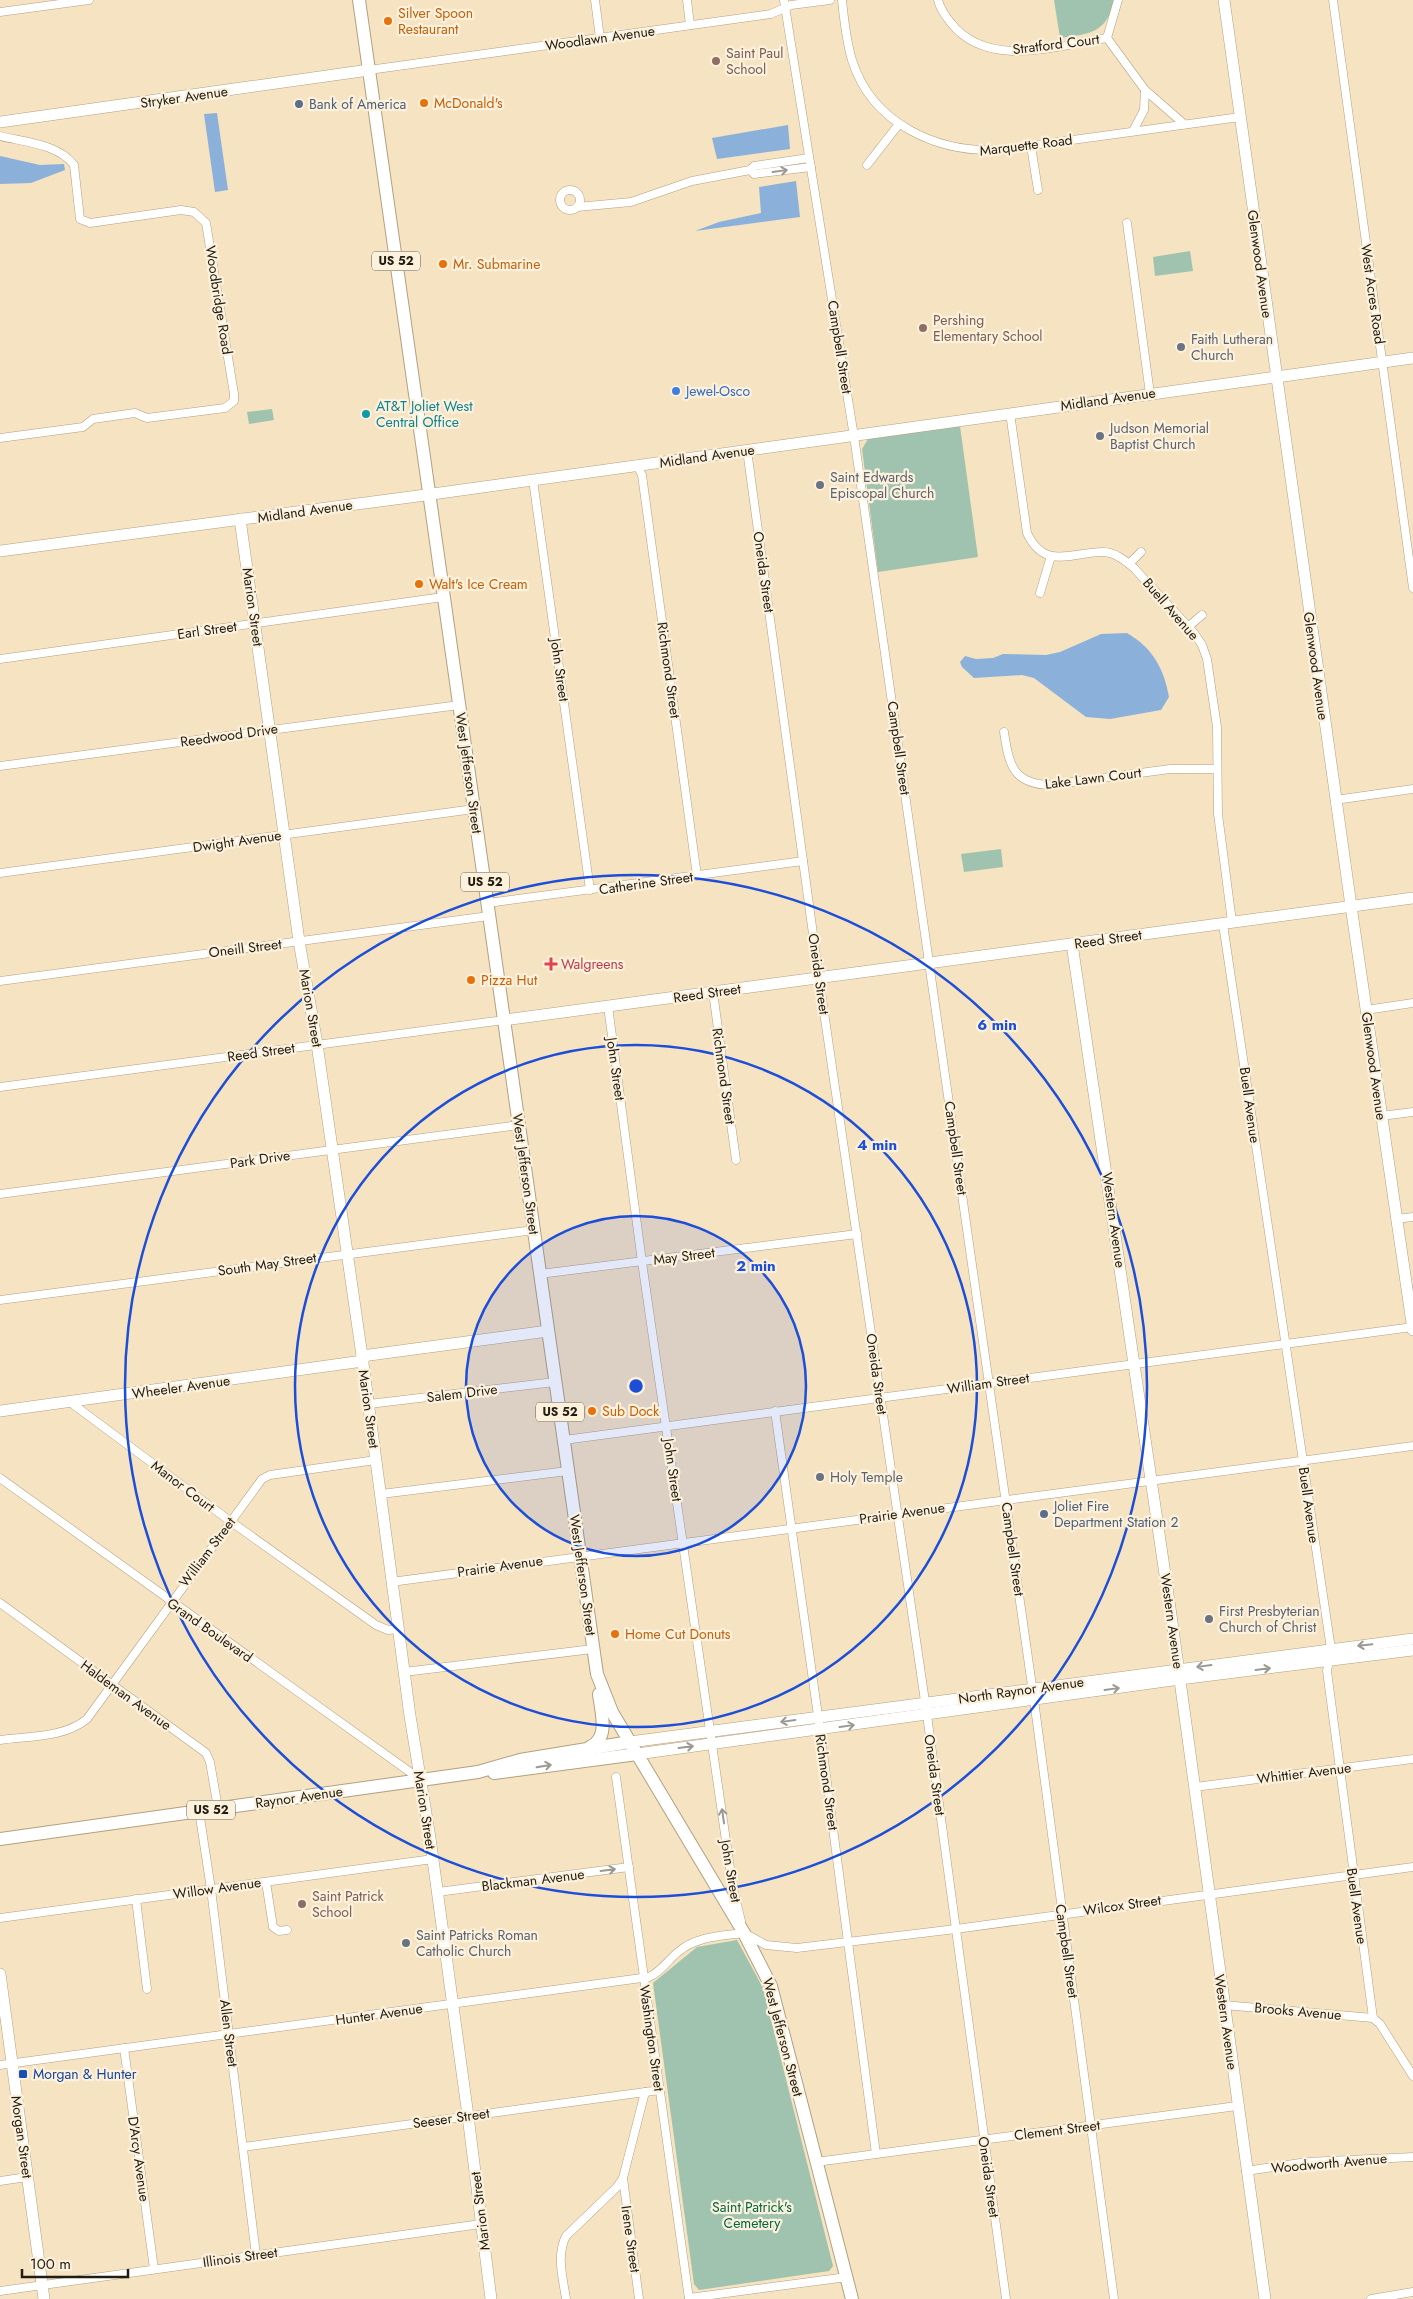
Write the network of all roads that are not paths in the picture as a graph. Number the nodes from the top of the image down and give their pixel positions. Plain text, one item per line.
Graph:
1 (89, 0) edge
2 (359, 0) edge
3 (595, 0) edge
4 (687, 0) edge
5 (830, 0) edge
6 (842, 0) edge
7 (938, 0) edge
8 (1118, 0) edge
9 (1224, 0) edge
10 (1333, 0) edge
11 (784, 4) edge
12 (0, 12) edge
13 (690, 26) junction
14 (600, 38) junction
15 (1107, 38) junction
16 (368, 70) junction
17 (1145, 90) junction
18 (1240, 117) junction
19 (0, 122) edge
20 (899, 124) junction
21 (1184, 124) junction
22 (1133, 131) junction
23 (0, 135) edge
24 (1031, 146) junction
25 (810, 158) junction
26 (867, 165) dead end
27 (811, 167) junction
28 (750, 170) junction
29 (1038, 190) dead end
30 (577, 207) dead end
31 (1127, 223) dead end
32 (1413, 358) edge
33 (1383, 362) junction
34 (1276, 376) junction
35 (1150, 394) junction
36 (1010, 413) junction
37 (854, 435) junction
38 (0, 438) edge
39 (747, 450) junction
40 (637, 465) junction
41 (533, 480) junction
42 (429, 494) junction
43 (240, 519) junction
44 (0, 551) edge
45 (1141, 552) dead end
46 (1051, 556) junction
47 (1129, 564) junction
48 (1413, 588) edge
49 (1040, 593) dead end
50 (443, 597) junction
51 (1202, 615) dead end
52 (255, 623) junction
53 (1188, 627) junction
54 (0, 659) edge
55 (459, 705) junction
56 (270, 729) junction
57 (1004, 732) dead end
58 (0, 766) edge
59 (1217, 769) junction
60 (1413, 789) edge
61 (1335, 800) junction
62 (474, 810) junction
63 (285, 835) junction
64 (803, 861) junction
65 (0, 873) edge
66 (697, 876) junction
67 (590, 890) junction
68 (1413, 898) edge
69 (1350, 906) junction
70 (488, 910) junction
71 (1228, 923) junction
72 (299, 941) junction
73 (1072, 944) junction
74 (929, 963) junction
75 (819, 978) junction
76 (0, 981) edge
77 (713, 992) junction
78 (1413, 1003) edge
79 (608, 1006) junction
80 (1366, 1010) junction
81 (504, 1020) junction
82 (317, 1044) junction
83 (0, 1087) edge
84 (1413, 1112) edge
85 (1381, 1116) junction
86 (519, 1125) junction
87 (332, 1148) junction
88 (736, 1160) dead end
89 (0, 1194) edge
90 (1413, 1217) edge
91 (1396, 1219) junction
92 (534, 1230) junction
93 (857, 1234) junction
94 (348, 1254) junction
95 (642, 1262) junction
96 (540, 1274) junction
97 (0, 1300) edge
98 (1413, 1327) edge
99 (1413, 1330) edge
100 (548, 1331) junction
101 (1285, 1344) junction
102 (362, 1358) junction
103 (1135, 1364) junction
104 (555, 1382) junction
105 (989, 1383) junction
106 (880, 1397) junction
107 (70, 1402) junction
108 (369, 1404) junction
109 (0, 1411) edge
110 (774, 1412) junction
111 (667, 1426) junction
112 (564, 1440) junction
113 (1413, 1446) edge
114 (376, 1460) junction
115 (1303, 1460) junction
116 (568, 1471) junction
117 (0, 1478) edge
118 (1152, 1480) junction
119 (381, 1494) junction
120 (1006, 1499) junction
121 (898, 1514) junction
122 (230, 1521) junction
123 (790, 1528) junction
124 (683, 1542) junction
125 (580, 1555) junction
126 (391, 1582) junction
127 (170, 1602) junction
128 (0, 1603) edge
129 (398, 1628) junction
130 (1413, 1639) edge
131 (593, 1648) junction
132 (1413, 1650) edge
133 (1330, 1654) junction
134 (404, 1672) junction
135 (597, 1674) junction
136 (1179, 1674) junction
137 (112, 1685) junction
138 (1033, 1694) junction
139 (925, 1703) junction
140 (927, 1715) junction
141 (818, 1717) junction
142 (820, 1730) junction
143 (711, 1731) junction
144 (0, 1740) edge
145 (630, 1742) junction
146 (712, 1744) junction
147 (589, 1748) junction
148 (637, 1754) junction
149 (1413, 1759) edge
150 (1339, 1768) junction
151 (478, 1772) junction
152 (616, 1777) dead end
153 (421, 1780) junction
154 (1195, 1787) junction
155 (218, 1808) junction
156 (199, 1811) junction
157 (0, 1839) edge
158 (433, 1859) junction
159 (629, 1867) junction
160 (1413, 1867) edge
161 (1353, 1875) junction
162 (266, 1882) junction
163 (211, 1889) junction
164 (438, 1892) junction
165 (1209, 1893) junction
166 (136, 1899) junction
167 (1062, 1914) junction
168 (0, 1918) edge
169 (956, 1929) junction
170 (287, 1930) dead end
171 (744, 1933) junction
172 (848, 1941) junction
173 (0, 1974) edge
174 (644, 1978) junction
175 (148, 1989) dead end
176 (453, 2004) junction
177 (1224, 2005) junction
178 (1373, 2018) junction
179 (229, 2034) junction
180 (124, 2048) junction
181 (12, 2064) junction
182 (0, 2065) edge
183 (1413, 2076) edge
184 (660, 2090) junction
185 (645, 2092) junction
186 (1238, 2106) junction
187 (468, 2116) junction
188 (1090, 2126) junction
189 (983, 2140) junction
190 (243, 2147) junction
191 (876, 2154) junction
192 (1413, 2157) edge
193 (816, 2162) junction
194 (1246, 2171) junction
195 (27, 2177) junction
196 (623, 2178) junction
197 (0, 2181) edge
198 (481, 2224) junction
199 (256, 2255) junction
200 (154, 2269) junction
201 (847, 2277) junction
202 (42, 2285) junction
203 (0, 2292) edge
204 (1413, 2292) edge
205 (689, 2298) edge
206 (44, 2299) edge
207 (491, 2299) edge
208 (566, 2299) edge
209 (640, 2299) edge
210 (852, 2299) edge
211 (1006, 2299) edge
212 (1114, 2299) edge
213 (1265, 2299) edge
214 (1371, 2299) edge

1 - 12 street
2 - 16 main road, West Jefferson Street / US 52
3 - 14 street
4 - 13 street
5 - 11 street, Woodlawn Avenue
6 - 20 street, Marquette Road
7 - 15 street, Stratford Court
8 - 15 street
9 - 18 street, Glenwood Avenue
10 - 33 street, West Acres Road
11 - 13 street, Woodlawn Avenue
11 - 25 street, Campbell Street
13 - 14 street, Woodlawn Avenue
14 - 16 street, Woodlawn Avenue
15 - 17 street
16 - 19 street, Stryker Avenue
16 - 42 main road, West Jefferson Street / US 52
17 - 21 street
17 - 22 street
18 - 21 street, Marquette Road
18 - 34 street, Glenwood Avenue
19 - 23 street, Woodbridge Road
20 - 24 street, Marquette Road
20 - 26 street
21 - 22 street, Marquette Road
22 - 24 street, Marquette Road
23 - 38 street, Woodbridge Road
24 - 29 street
25 - 27 street, Campbell Street
25 - 28 street
28 -> 27 street
27 - 37 street, Campbell Street
28 - 30 street
31 - 35 street
32 - 33 street, Midland Avenue
33 - 34 street, Midland Avenue
33 - 48 street, West Acres Road
34 - 35 street, Midland Avenue
34 - 61 street, Glenwood Avenue
35 - 36 street, Midland Avenue
36 - 37 street, Midland Avenue
36 - 46 street
37 - 39 street, Midland Avenue
37 - 74 street, Campbell Street
39 - 40 street, Midland Avenue
39 - 64 street, Oneida Street
40 - 41 street, Midland Avenue
40 - 66 street, Richmond Street
41 - 42 street, Midland Avenue
41 - 67 street, John Street
42 - 43 street, Midland Avenue
42 - 50 main road, West Jefferson Street / US 52
43 - 44 street, Midland Avenue
43 - 52 street, Marion Street
45 - 47 street
46 - 47 street, Buell Avenue
46 - 49 street
47 - 53 street, Buell Avenue
50 - 52 street, Earl Street
50 - 55 main road, West Jefferson Street / US 52
51 - 53 street
52 - 54 street, Earl Street
52 - 56 street, Marion Street
53 - 59 street, Buell Avenue
55 - 56 street, Reedwood Drive
55 - 62 main road, West Jefferson Street / US 52
56 - 58 street, Reedwood Drive
56 - 63 street, Marion Street
57 - 59 street, Lake Lawn Court
59 - 71 street, Buell Avenue
60 - 61 street
61 - 69 street, Glenwood Avenue
62 - 63 street, Dwight Avenue
62 - 70 main road, West Jefferson Street / US 52
63 - 65 street, Dwight Avenue
63 - 72 street, Marion Street
64 - 66 street, Catherine Street
64 - 75 street, Oneida Street
66 - 67 street, Catherine Street
67 - 70 street, Catherine Street
68 - 69 street, Reed Street
69 - 71 street, Reed Street
69 - 80 street, Glenwood Avenue
70 - 72 street, Oneill Street
70 - 81 main road, West Jefferson Street / US 52
71 - 73 street, Reed Street
71 - 101 street, Buell Avenue
72 - 76 street, Oneill Street
72 - 82 street, Marion Street
73 - 74 street, Reed Street
73 - 103 street, Western Avenue
74 - 75 street, Reed Street
74 - 105 street, Campbell Street
75 - 77 street, Reed Street
75 - 93 street, Oneida Street
77 - 79 street, Reed Street
77 - 88 street, Richmond Street
78 - 80 street
79 - 81 street, Reed Street
79 - 95 street, John Street
80 - 85 street, Glenwood Avenue
81 - 82 street, Reed Street
81 - 86 main road, West Jefferson Street / US 52
82 - 83 street, Reed Street
82 - 87 street, Marion Street
84 - 85 street
85 - 91 street, Glenwood Avenue
86 - 87 street, Park Drive
86 - 92 main road, West Jefferson Street / US 52
87 - 89 street, Park Drive
87 - 94 street, Marion Street
90 - 91 street
91 - 98 street, Glenwood Avenue
92 - 94 street, South May Street
92 - 96 main road, West Jefferson Street / US 52
93 - 95 street, May Street
93 - 106 street, Oneida Street
94 - 97 street, South May Street
94 - 102 street, Marion Street
95 - 96 street, May Street
95 - 111 street, John Street
96 - 100 main road, West Jefferson Street / US 52
98 - 99 street, Glenwood Avenue
98 - 101 street, William Street
100 - 102 street, Wheeler Avenue
100 - 104 main road, West Jefferson Street / US 52
101 - 103 street, William Street
101 - 115 street, Buell Avenue
102 - 107 street, Wheeler Avenue
102 - 108 street, Marion Street
103 - 105 street, William Street
103 - 118 street, Western Avenue
104 - 108 street, Salem Drive
104 - 112 main road, West Jefferson Street / US 52
105 - 106 street, William Street
105 - 120 street, Campbell Street
106 - 110 street, William Street
106 - 121 street, Oneida Street
107 - 109 street, Wheeler Avenue
107 - 122 street, Manor Court
108 - 114 street, Marion Street
110 - 111 street, William Street
110 - 123 street, Richmond Street
111 - 112 street, William Street
111 - 124 street, John Street
112 - 116 main road, West Jefferson Street / US 52
113 - 115 street, Prairie Avenue
114 - 119 street, Marion Street
114 - 122 street, William Street
115 - 118 street, Prairie Avenue
115 - 133 street, Buell Avenue
116 - 119 street
116 - 125 main road, West Jefferson Street / US 52
117 - 127 street, Grand Boulevard
118 - 120 street, Prairie Avenue
118 - 136 street, Western Avenue
119 - 126 street, Marion Street
120 - 121 street, Prairie Avenue
120 - 138 street, Campbell Street
121 - 123 street, Prairie Avenue
121 - 139 street, Oneida Street
122 - 127 street, William Street
122 - 129 street, Manor Court
123 - 124 street, Prairie Avenue
123 - 141 street, Richmond Street
124 - 125 street, Prairie Avenue
124 - 143 street, John Street
125 - 126 street, Prairie Avenue
125 - 131 main road, West Jefferson Street / US 52
126 - 129 street, Marion Street
127 - 137 street, William Street
127 - 153 street, Grand Boulevard
128 - 137 street, Haldeman Avenue
129 - 134 street, Marion Street
130 -> 133 street, North Raynor Avenue
131 - 134 street
131 - 135 main road, West Jefferson Street / US 52
132 - 133 street, North Raynor Avenue
133 - 136 street, North Raynor Avenue
133 - 150 street, Buell Avenue
134 - 153 street, Marion Street
135 - 145 main road, West Jefferson Street / US 52
135 - 147 main road, US 52
136 - 138 street, North Raynor Avenue
136 - 154 street, Western Avenue
137 - 144 street, William Street
137 - 155 street, Haldeman Avenue
138 - 139 street, North Raynor Avenue
138 - 140 street, North Raynor Avenue
138 - 167 street, Campbell Street
139 - 140 street, Oneida Street
139 - 141 street, North Raynor Avenue
142 -> 140 street, North Raynor Avenue
140 - 169 street, Oneida Street
141 - 142 street, Richmond Street
141 -> 143 street, North Raynor Avenue
142 - 146 street, North Raynor Avenue
142 - 172 street, Richmond Street
143 - 145 street, North Raynor Avenue
143 - 146 street, John Street
145 - 147 main road, Raynor Avenue
145 - 148 main road, West Jefferson Street / US 52
148 -> 146 street, North Raynor Avenue
171 -> 146 street, John Street
147 - 151 main road, Raynor Avenue / US 52
151 -> 148 main road, Raynor Avenue / US 52
148 - 171 main road, West Jefferson Street
149 - 150 street, Whittier Avenue
150 - 154 street, Whittier Avenue
150 - 161 street, Buell Avenue
151 - 153 main road, Raynor Avenue / US 52
152 - 159 street, Washington Street
153 - 155 main road, Raynor Avenue / US 52
153 - 158 street, Marion Street
154 - 165 street, Western Avenue
155 - 156 main road, Raynor Avenue / US 52
156 - 157 main road, Raynor Avenue / US 52
156 - 163 street, Allen Street
158 - 162 street, Willow Avenue
158 - 164 street, Marion Street
164 -> 159 street, Blackman Avenue
159 - 174 street, Washington Street
160 - 161 street, Wilcox Street
161 - 165 street, Wilcox Street
161 - 178 street, Buell Avenue
162 - 163 street, Willow Avenue
162 - 170 street
163 - 166 street, Willow Avenue
163 - 179 street, Allen Street
164 - 176 street, Marion Street
165 - 167 street, Wilcox Street
165 - 177 street, Western Avenue
166 - 168 street, Willow Avenue
166 - 175 street
167 - 169 street, Wilcox Street
167 - 188 street, Campbell Street
169 - 172 street, Wilcox Street
169 - 189 street, Oneida Street
171 - 172 street, Wilcox Street
171 - 174 street, Hunter Avenue
171 - 193 main road, West Jefferson Street
172 - 191 street, Richmond Street
173 - 181 street, Morgan Street
174 - 176 street, Hunter Avenue
174 - 184 street, Washington Street
176 - 179 street, Hunter Avenue
176 - 187 street, Marion Street
177 - 178 street, Brooks Avenue
177 - 186 street, Western Avenue
178 - 183 street
179 - 180 street, Hunter Avenue
179 - 190 street, Allen Street
180 - 181 street, Hunter Avenue
180 - 200 street, D'Arcy Avenue
181 - 182 street, Hunter Avenue
181 - 195 street, Morgan Street
184 - 185 street, Seeser Street
184 - 205 street, Washington Street
185 - 187 street, Seeser Street
185 - 196 street
186 - 188 street, Clement Street
186 - 194 street, Western Avenue
187 - 190 street, Seeser Street
187 - 198 street, Marion Street
188 - 189 street, Clement Street
188 - 212 street, Campbell Street
189 - 191 street, Clement Street
189 - 211 street, Oneida Street
190 - 199 street, Allen Street
191 - 193 street, Clement Street
192 - 194 street, Woodworth Avenue
193 - 201 main road, West Jefferson Street
194 - 213 street, Western Avenue
195 - 197 street
195 - 202 street, Morgan Street
196 - 208 street
196 - 209 street, Irene Street
198 - 199 street, Illinois Street
198 - 207 street, Marion Street
199 - 200 street, Illinois Street
200 - 202 street, Illinois Street
201 - 205 street
201 - 210 main road, West Jefferson Street
202 - 203 street, Illinois Street
202 - 206 street, Morgan Street
204 - 214 street

